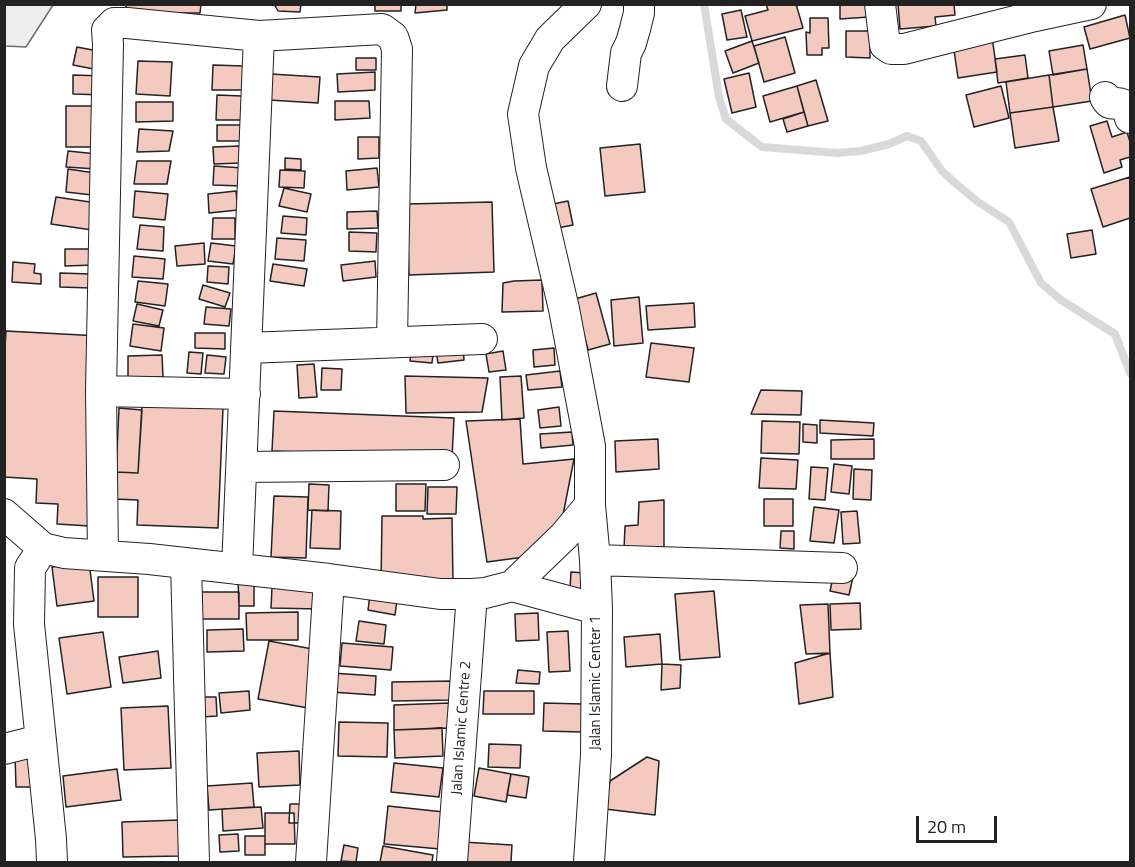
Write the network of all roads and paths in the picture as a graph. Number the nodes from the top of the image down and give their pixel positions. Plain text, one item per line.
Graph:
1 (585, 4) edge
2 (639, 4) edge
3 (880, 4) edge
4 (1090, 4) edge
5 (1035, 10) edge
6 (259, 36) junction
7 (622, 86) dead end
8 (1105, 97) dead end
9 (1131, 118) edge
10 (482, 339) dead end
11 (392, 342) junction
12 (246, 348) junction
13 (101, 391) junction
14 (245, 394) junction
15 (444, 465) dead end
16 (242, 467) junction
17 (590, 505) junction
18 (4, 513) edge
19 (43, 548) junction
20 (102, 555) junction
21 (595, 560) junction
22 (186, 563) junction
23 (842, 568) dead end
24 (237, 569) junction
25 (329, 579) junction
26 (512, 586) junction
27 (472, 594) junction
28 (597, 609) junction
29 (17, 628) edge
30 (40, 740) junction
31 (4, 748) edge
32 (52, 862) edge
33 (194, 862) edge
34 (310, 862) edge
35 (452, 862) edge
36 (589, 862) edge

1 - 17 street, Jalan Islamic Center 1
2 - 7 street
3 - 5 street
4 - 5 street
6 - 11 street
6 - 12 street
6 - 13 street
8 - 9 street
10 - 11 street
11 - 12 street
12 - 14 street
13 - 14 street
13 - 20 street
14 - 16 street
15 - 16 street
16 - 24 street
17 - 21 street, Jalan Islamic Center 1
17 - 26 street
18 - 19 street
19 - 20 street
19 - 29 street
20 - 22 street
21 - 23 street
21 - 28 street, Jalan Islamic Center 1
22 - 24 street
22 - 33 street
24 - 25 street
25 - 27 street
25 - 34 street
26 - 27 street
26 - 28 street
27 - 35 street, Jalan Islamic Centre 2
28 - 36 street, Jalan Islamic Center 1
29 - 30 street
30 - 31 street
30 - 32 street

